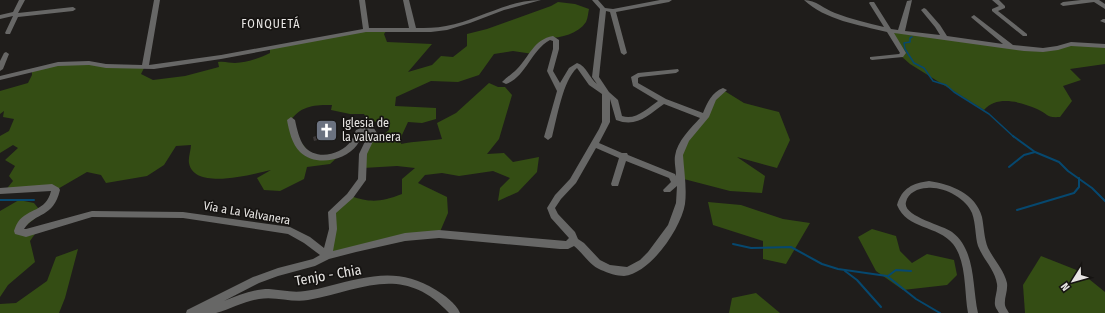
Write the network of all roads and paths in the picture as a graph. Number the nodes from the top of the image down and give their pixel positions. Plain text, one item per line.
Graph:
1 (22, 0) edge
2 (157, 0) edge
3 (362, 0) edge
4 (406, 0) edge
5 (538, 0) edge
6 (595, 0) edge
7 (669, 0) edge
8 (807, 0) edge
9 (995, 0) edge
10 (1096, 0) edge
11 (910, 1) dead end
12 (872, 3) dead end
13 (1063, 4) dead end
14 (1105, 7) edge
15 (73, 9) dead end
16 (603, 9) junction
17 (924, 10) dead end
18 (613, 11) junction
19 (16, 14) junction
20 (974, 17) dead end
21 (0, 18) edge
22 (366, 30) junction
23 (413, 30) junction
24 (887, 30) junction
25 (8, 32) dead end
26 (901, 32) junction
27 (1025, 35) dead end
28 (944, 36) junction
29 (1105, 46) edge
30 (1012, 48) junction
31 (624, 53) dead end
32 (6, 54) dead end
33 (872, 58) dead end
34 (145, 66) junction
35 (0, 70) edge
36 (676, 71) dead end
37 (0, 78) edge
38 (506, 82) dead end
39 (723, 90) dead end
40 (561, 92) junction
41 (606, 92) junction
42 (663, 101) junction
43 (705, 117) junction
44 (291, 120) dead end
45 (548, 136) dead end
46 (595, 145) junction
47 (624, 156) junction
48 (615, 184) dead end
49 (667, 190) dead end
50 (0, 191) edge
51 (573, 241) junction
52 (327, 256) junction
53 (191, 313) edge
54 (198, 313) edge
55 (455, 313) edge
56 (973, 313) edge
57 (1004, 313) edge

1 - 19 street
2 - 34 street
3 - 22 street
4 - 23 street
5 - 23 street
6 - 16 street
7 - 18 street
8 - 24 street
9 - 27 street
10 - 13 street
10 - 14 street
11 - 26 street
12 - 24 street
15 - 19 street
16 - 18 street
16 - 41 street
17 - 28 street
18 - 31 street
19 - 21 street
19 - 25 street
20 - 30 street
22 - 23 street
22 - 34 street
24 - 26 street
24 - 33 street
26 - 28 street
28 - 30 street
29 - 30 street
32 - 35 street
34 - 37 street
36 - 42 street
38 - 40 street
39 - 43 street
40 - 41 street
40 - 45 street
41 - 42 street
41 - 46 street
42 - 43 street
43 - 51 street
44 - 52 street
46 - 47 street
46 - 51 street
47 - 48 street
47 - 49 street
50 - 52 street, Vía a La Valvanera
51 - 52 street
52 - 53 street
54 - 55 street, Tenjo - Chia
56 - 57 street

